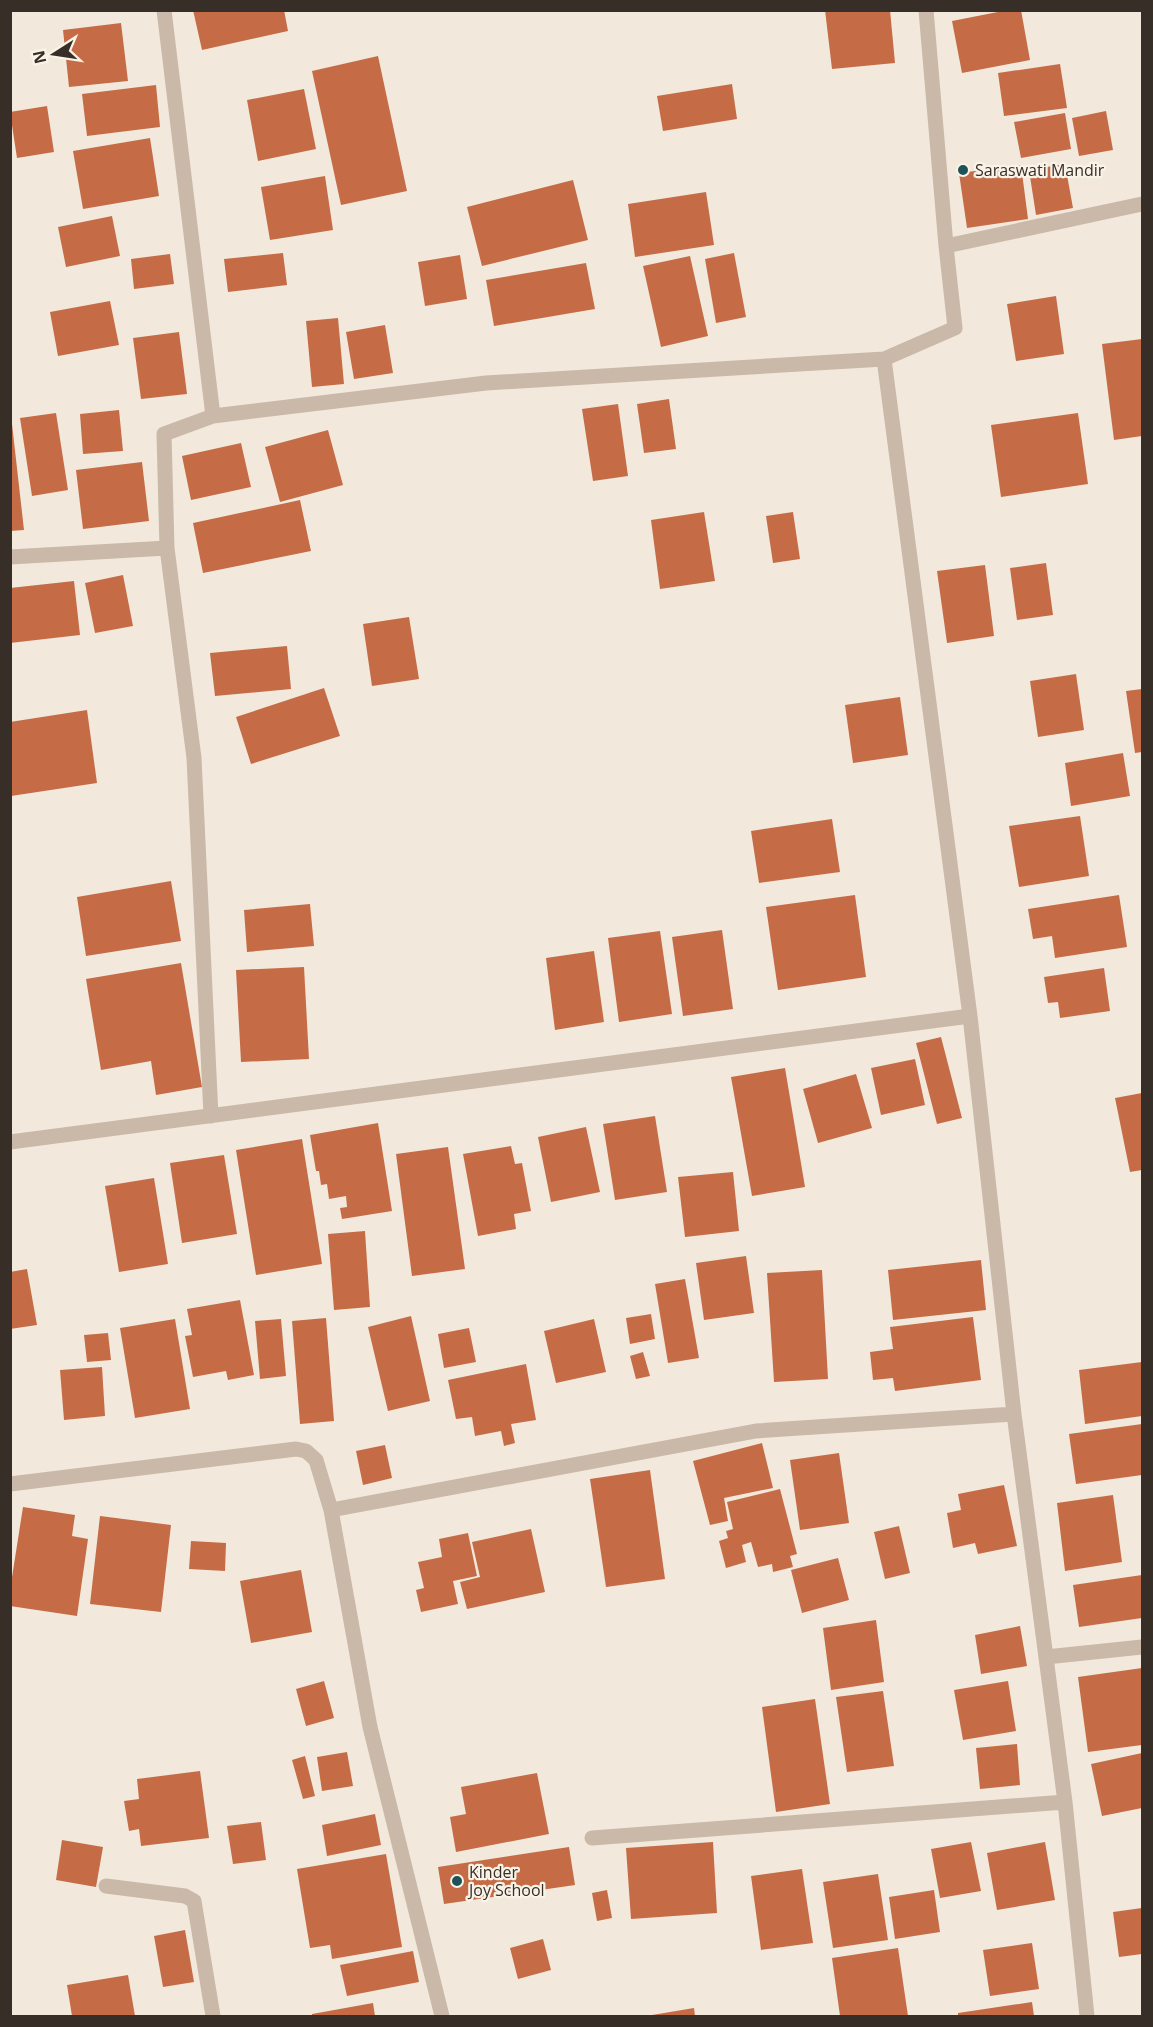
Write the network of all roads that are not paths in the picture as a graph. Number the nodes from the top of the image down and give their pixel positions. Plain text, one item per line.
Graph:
1 (164, 10) edge
2 (926, 10) edge
3 (1143, 204) edge
4 (946, 246) junction
5 (884, 359) junction
6 (213, 416) junction
7 (167, 548) junction
8 (10, 557) edge
9 (970, 1016) junction
10 (211, 1116) junction
11 (10, 1142) edge
12 (1014, 1414) junction
13 (10, 1484) edge
14 (331, 1510) junction
15 (1143, 1647) edge
16 (1046, 1657) junction
17 (1065, 1802) junction
18 (592, 1838) dead end
19 (105, 1886) dead end
20 (213, 2016) edge
21 (442, 2016) edge
22 (1087, 2016) edge

1 - 6 street
2 - 4 street
3 - 4 street
4 - 5 street
5 - 6 street
5 - 9 street
6 - 7 street
7 - 8 street
7 - 10 street
9 - 10 street
9 - 12 street
10 - 11 street
12 - 14 street
12 - 16 street
13 - 14 street
14 - 21 street
15 - 16 street
16 - 17 street
17 - 18 street
17 - 22 street
19 - 20 street

